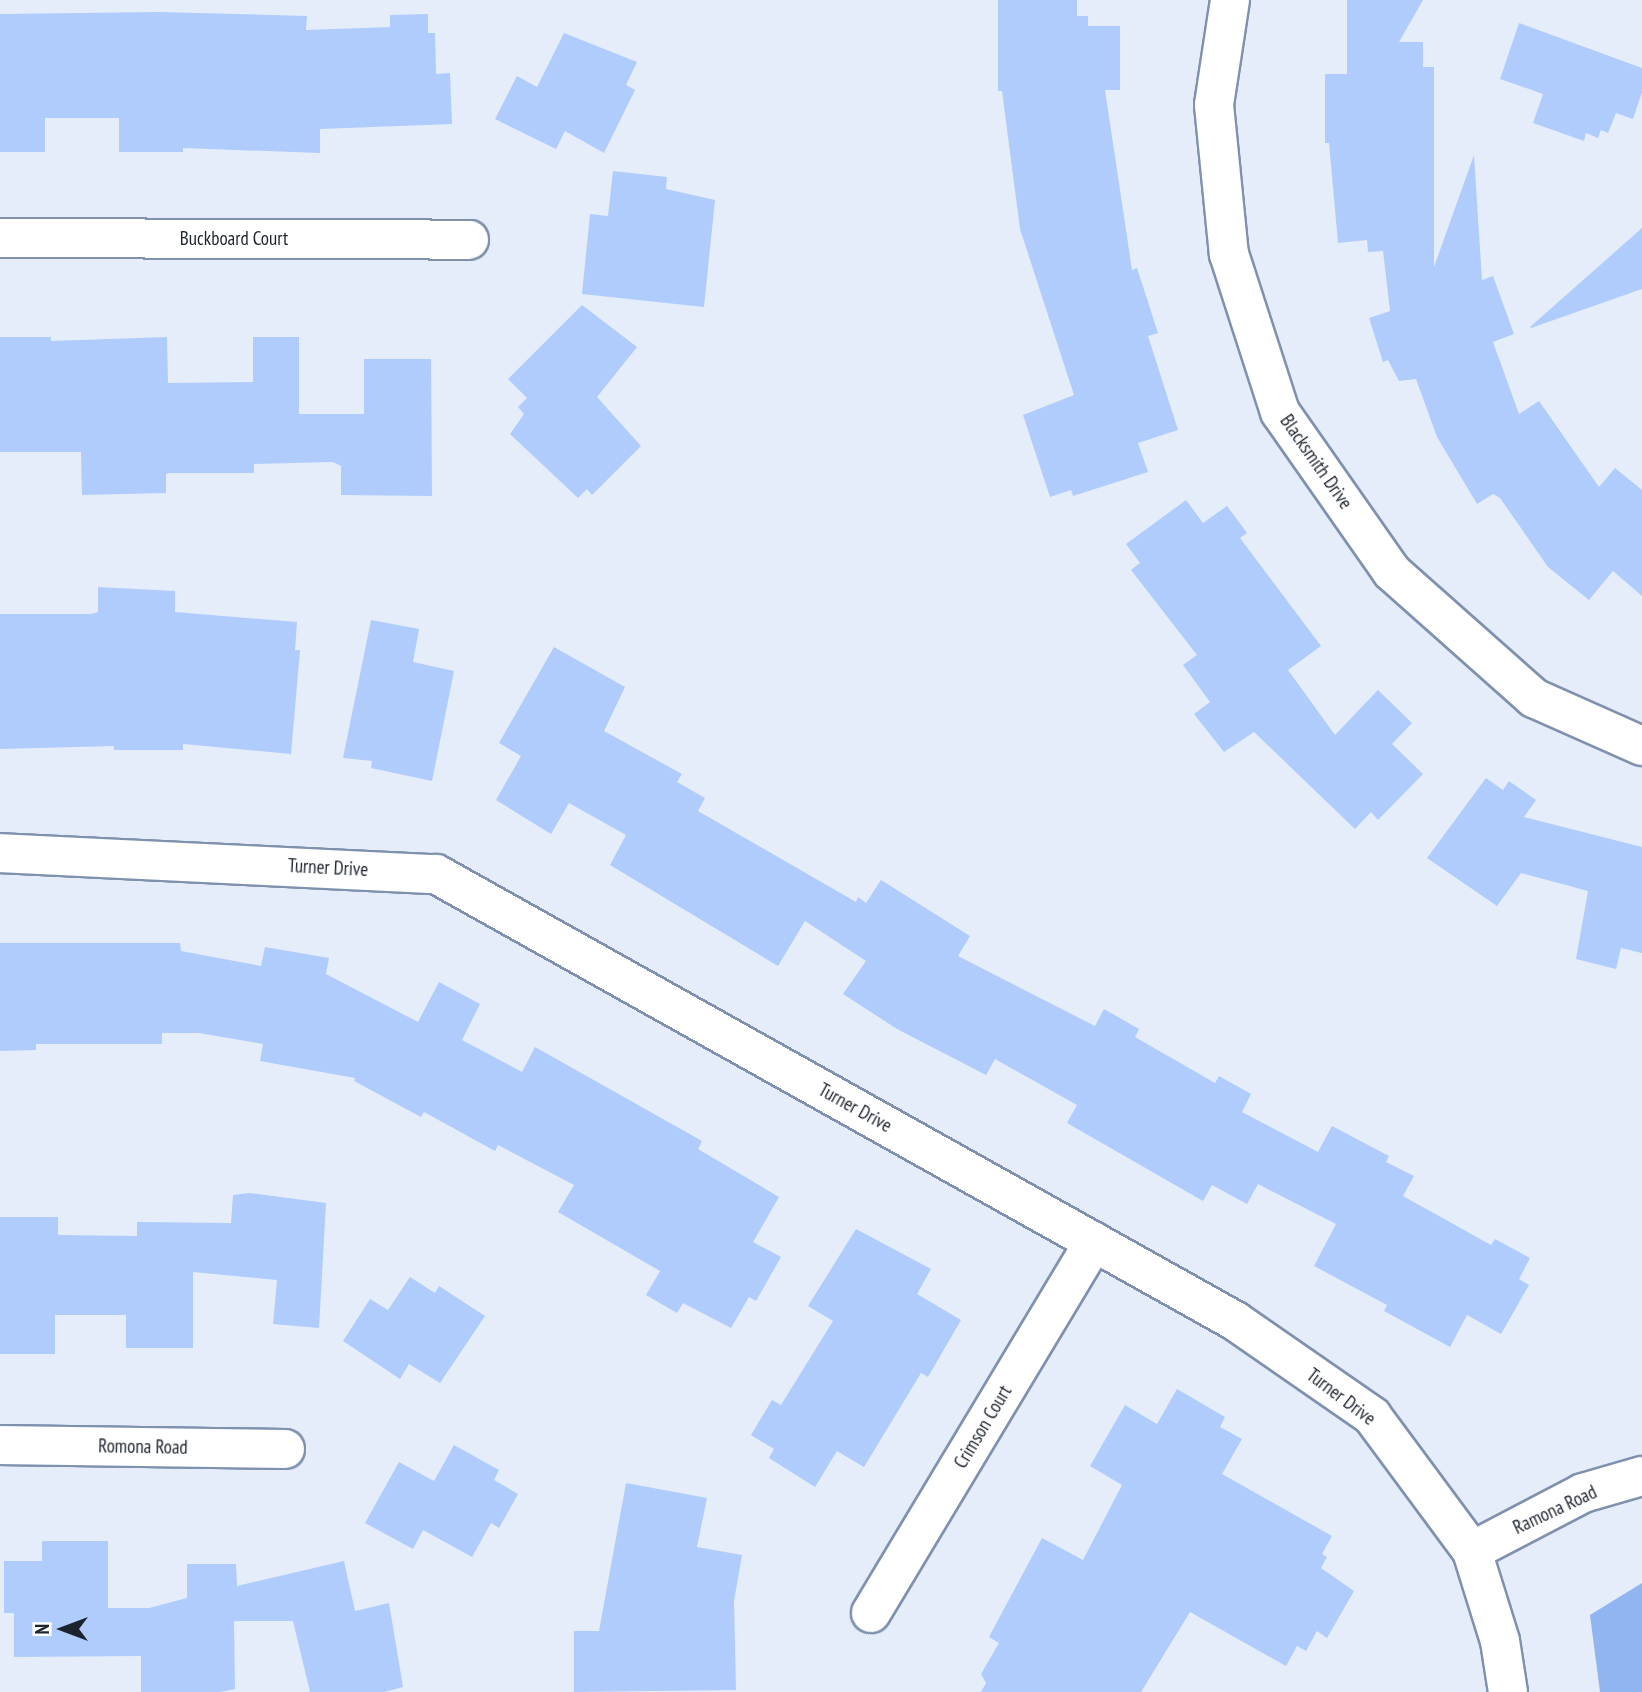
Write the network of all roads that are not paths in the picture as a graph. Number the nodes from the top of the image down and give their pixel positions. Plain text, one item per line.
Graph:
1 (1230, 0) edge
2 (0, 238) edge
3 (469, 240) dead end
4 (1642, 746) edge
5 (0, 853) edge
6 (1094, 1242) junction
7 (0, 1445) edge
8 (285, 1449) dead end
9 (1642, 1476) edge
10 (1472, 1551) junction
11 (871, 1612) dead end
12 (1508, 1692) edge

1 - 4 street, Blacksmith Drive
2 - 3 street, Buckboard Court
5 - 6 street, Turner Drive
6 - 10 street, Turner Drive
6 - 11 street, Crimson Court
7 - 8 street, Romona Road
9 - 10 street, Ramona Road
10 - 12 street, Turner Drive

